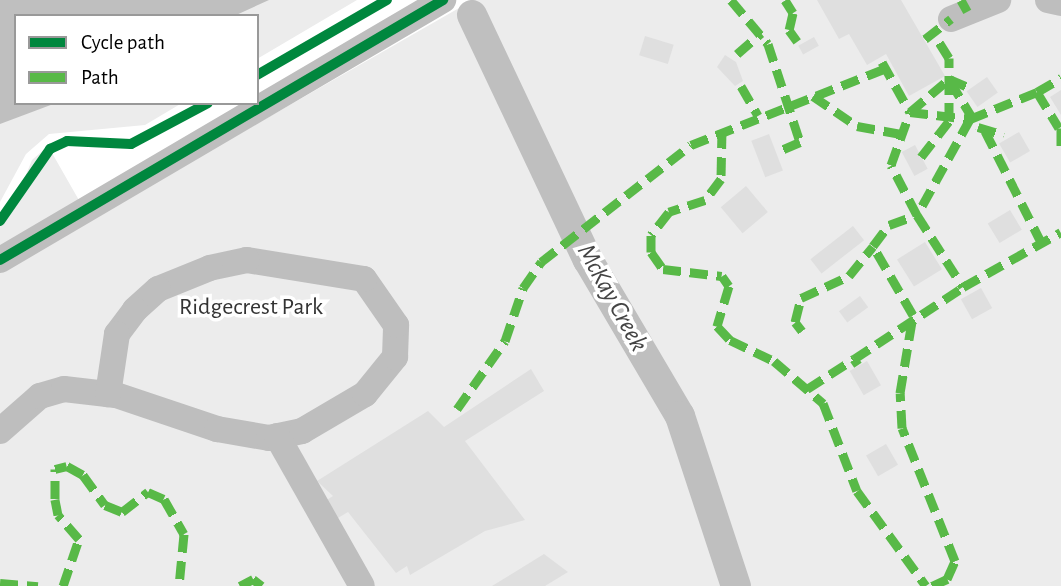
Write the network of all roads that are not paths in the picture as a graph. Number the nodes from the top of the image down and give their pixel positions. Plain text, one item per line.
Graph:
1 (443, 0) edge
2 (998, 0) edge
3 (1048, 0) edge
4 (1061, 3) edge
5 (951, 19) dead end
6 (0, 260) edge
7 (108, 394) junction
8 (0, 432) edge
9 (276, 436) junction
10 (362, 586) edge

1 - 6 street
2 - 5 street
3 - 4 street
7 - 8 street
7 - 9 street
7 - 9 street
9 - 10 street

